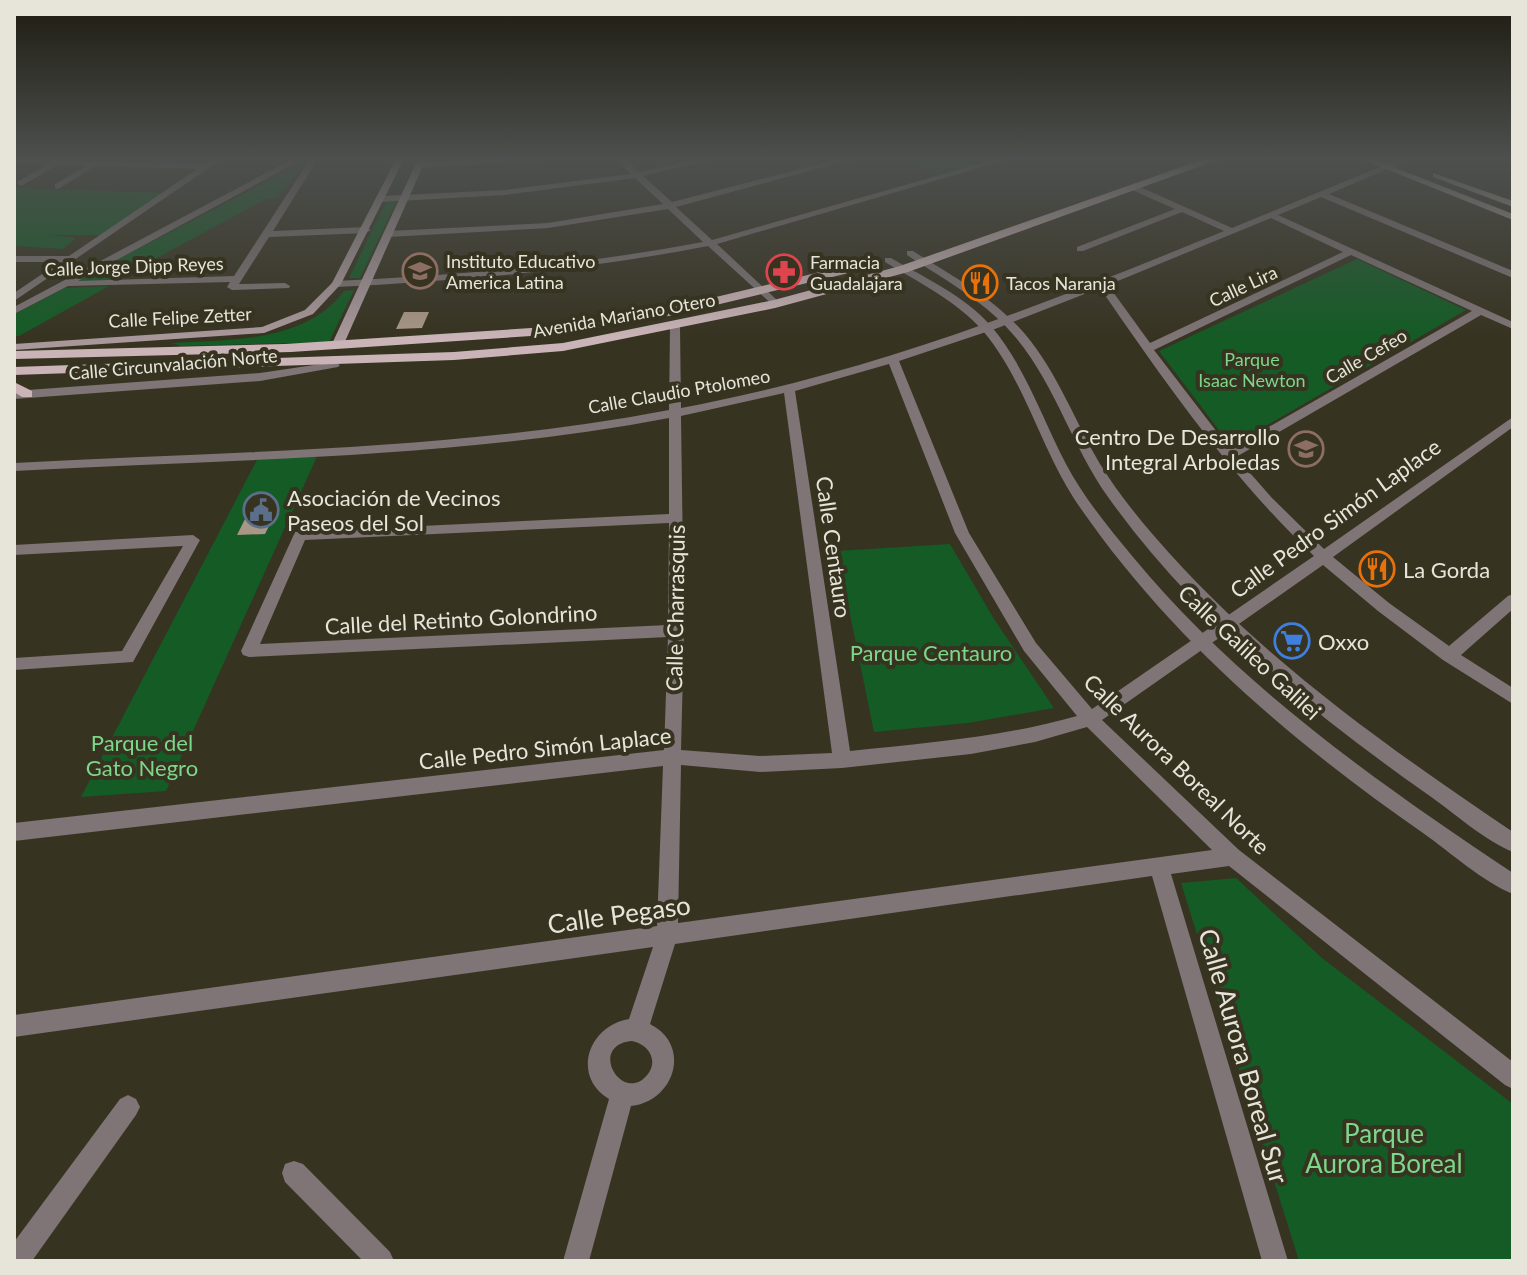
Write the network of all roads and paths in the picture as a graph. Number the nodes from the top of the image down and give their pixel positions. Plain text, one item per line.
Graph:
1 (131, 218) edge
2 (188, 218) edge
3 (275, 218) edge
4 (371, 218) edge
5 (395, 218) edge
6 (590, 218) edge
7 (685, 218) edge
8 (797, 218) edge
9 (1010, 218) edge
10 (1050, 218) edge
11 (1159, 218) edge
12 (1204, 218) edge
13 (1262, 218) edge
14 (1279, 218) edge
15 (1379, 218) edge
16 (366, 230) junction
17 (1232, 231) junction
18 (265, 234) junction
19 (388, 234) junction
20 (711, 243) junction
21 (1080, 249) dead end
22 (1352, 251) junction
23 (910, 253) junction
24 (14, 259) edge
25 (71, 259) junction
26 (888, 260) junction
27 (925, 263) junction
28 (904, 269) junction
29 (1513, 275) edge
30 (366, 282) junction
31 (234, 283) junction
32 (66, 284) junction
33 (336, 284) junction
34 (1102, 284) junction
35 (33, 285) junction
36 (285, 286) dead end
37 (762, 292) junction
38 (17, 294) edge
39 (775, 304) junction
40 (14, 311) edge
41 (1481, 311) junction
42 (1007, 321) junction
43 (1513, 326) edge
44 (675, 327) junction
45 (986, 328) junction
46 (141, 338) junction
47 (14, 345) edge
48 (337, 346) junction
49 (291, 348) junction
50 (182, 349) junction
51 (1147, 349) junction
52 (14, 355) edge
53 (892, 358) junction
54 (376, 359) junction
55 (14, 363) edge
56 (96, 363) junction
57 (14, 371) edge
58 (789, 388) junction
59 (17, 392) edge
60 (675, 413) junction
61 (1513, 421) edge
62 (1228, 456) junction
63 (14, 467) edge
64 (676, 518) junction
65 (14, 550) edge
66 (1322, 556) junction
67 (1513, 600) edge
68 (1227, 626) junction
69 (676, 631) junction
70 (1201, 643) junction
71 (1449, 656) junction
72 (14, 664) edge
73 (1513, 697) edge
74 (1090, 719) junction
75 (673, 757) junction
76 (842, 760) junction
77 (14, 832) edge
78 (1513, 843) edge
79 (1232, 856) junction
80 (1159, 866) junction
81 (1513, 884) edge
82 (667, 936) junction
83 (14, 1026) edge
84 (637, 1029) junction
85 (1513, 1077) edge
86 (622, 1095) junction
87 (128, 1107) dead end
88 (294, 1173) dead end
89 (16, 1261) edge
90 (381, 1261) edge
91 (576, 1261) edge
92 (1275, 1261) edge

1 - 25 street
2 - 32 street
3 - 18 street
4 - 16 main road, Calle Felipe Zetter
5 - 19 main road
6 - 19 street
7 - 20 street
8 - 20 street
9 - 23 main road, Avenida Mariano Otero
10 - 27 main road, Avenida Mariano Otero
11 - 21 street
12 - 17 street
13 - 17 street, Calle Claudio Ptolomeo
14 - 22 street
15 - 29 street
16 - 18 street
16 - 33 main road, Calle Felipe Zetter
17 - 34 street, Calle Claudio Ptolomeo
18 - 31 street
19 - 30 main road
20 - 30 street
20 - 37 street
22 - 41 street
22 - 51 street, Calle Lira
23 - 26 main road, Avenida Mariano Otero
23 - 27 street, Calle Galileo Galilei
24 - 25 street
25 - 35 street
26 - 28 street, Calle Galileo Galilei
26 - 37 main road, Avenida Mariano Otero
27 - 28 main road, Avenida Mariano Otero
27 - 42 street, Calle Galileo Galilei
28 - 39 main road, Avenida Mariano Otero
28 - 45 street, Calle Galileo Galilei
30 - 33 street
30 - 48 main road
31 - 32 street, Calle Jorge Dipp Reyes
31 - 36 street, Calle Jorge Dipp Reyes
32 - 35 street, Calle Jorge Dipp Reyes
32 - 40 street
33 - 46 main road, Calle Felipe Zetter
34 - 42 street, Calle Claudio Ptolomeo
34 - 51 street
35 - 38 street
37 - 39 street
37 - 48 main road, Avenida Mariano Otero
39 - 44 main road, Avenida Mariano Otero
41 - 43 street
41 - 62 street, Calle Cefeo
42 - 45 street, Calle Claudio Ptolomeo
42 - 68 street, Calle Galileo Galilei
44 - 54 main road, Avenida Mariano Otero
44 - 60 street, Calle Charrasquis
45 - 53 street, Calle Claudio Ptolomeo
45 - 70 street, Calle Galileo Galilei
46 - 47 main road, Calle Felipe Zetter
46 - 50 main road
48 - 49 main road, Avenida Mariano Otero
49 - 50 main road
49 - 56 main road, Avenida Mariano Otero
50 - 52 main road
51 - 62 street
53 - 58 street, Calle Claudio Ptolomeo
53 - 74 street, Calle Aurora Boreal Norte
54 - 56 main road, Avenida Mariano Otero
54 - 59 main road
55 - 56 main road, Avenida Mariano Otero
56 - 57 main road, Avenida Mariano Otero
58 - 60 street, Calle Claudio Ptolomeo
58 - 76 street, Calle Centauro
60 - 63 street, Calle Claudio Ptolomeo
60 - 64 street, Calle Charrasquis
61 - 66 street, Calle Pedro Simón Laplace
62 - 66 street
64 - 69 street, Calle Charrasquis
64 - 69 street, Calle del Retinto Golondrino
65 - 72 street
66 - 68 street, Calle Pedro Simón Laplace
66 - 71 street
67 - 71 street
68 - 70 street, Calle Pedro Simón Laplace
68 - 78 street, Calle Galileo Galilei
69 - 75 street, Calle Charrasquis
70 - 74 street, Calle Pedro Simón Laplace
70 - 81 street, Calle Galileo Galilei
71 - 73 street
74 - 76 street, Calle Pedro Simón Laplace
74 - 79 street, Calle Aurora Boreal Norte
75 - 76 street, Calle Pedro Simón Laplace
75 - 77 street, Calle Pedro Simón Laplace
75 - 82 street, Calle Charrasquis
79 - 80 street, Calle Pegaso
79 - 85 street, Calle Aurora Boreal Norte
80 - 82 street, Calle Pegaso
80 - 92 street, Calle Aurora Boreal Sur
82 - 83 street, Calle Pegaso
82 - 84 street, Calle Charrasquis
84 - 86 street
84 - 86 street
86 - 91 street
87 - 89 street
88 - 90 street

